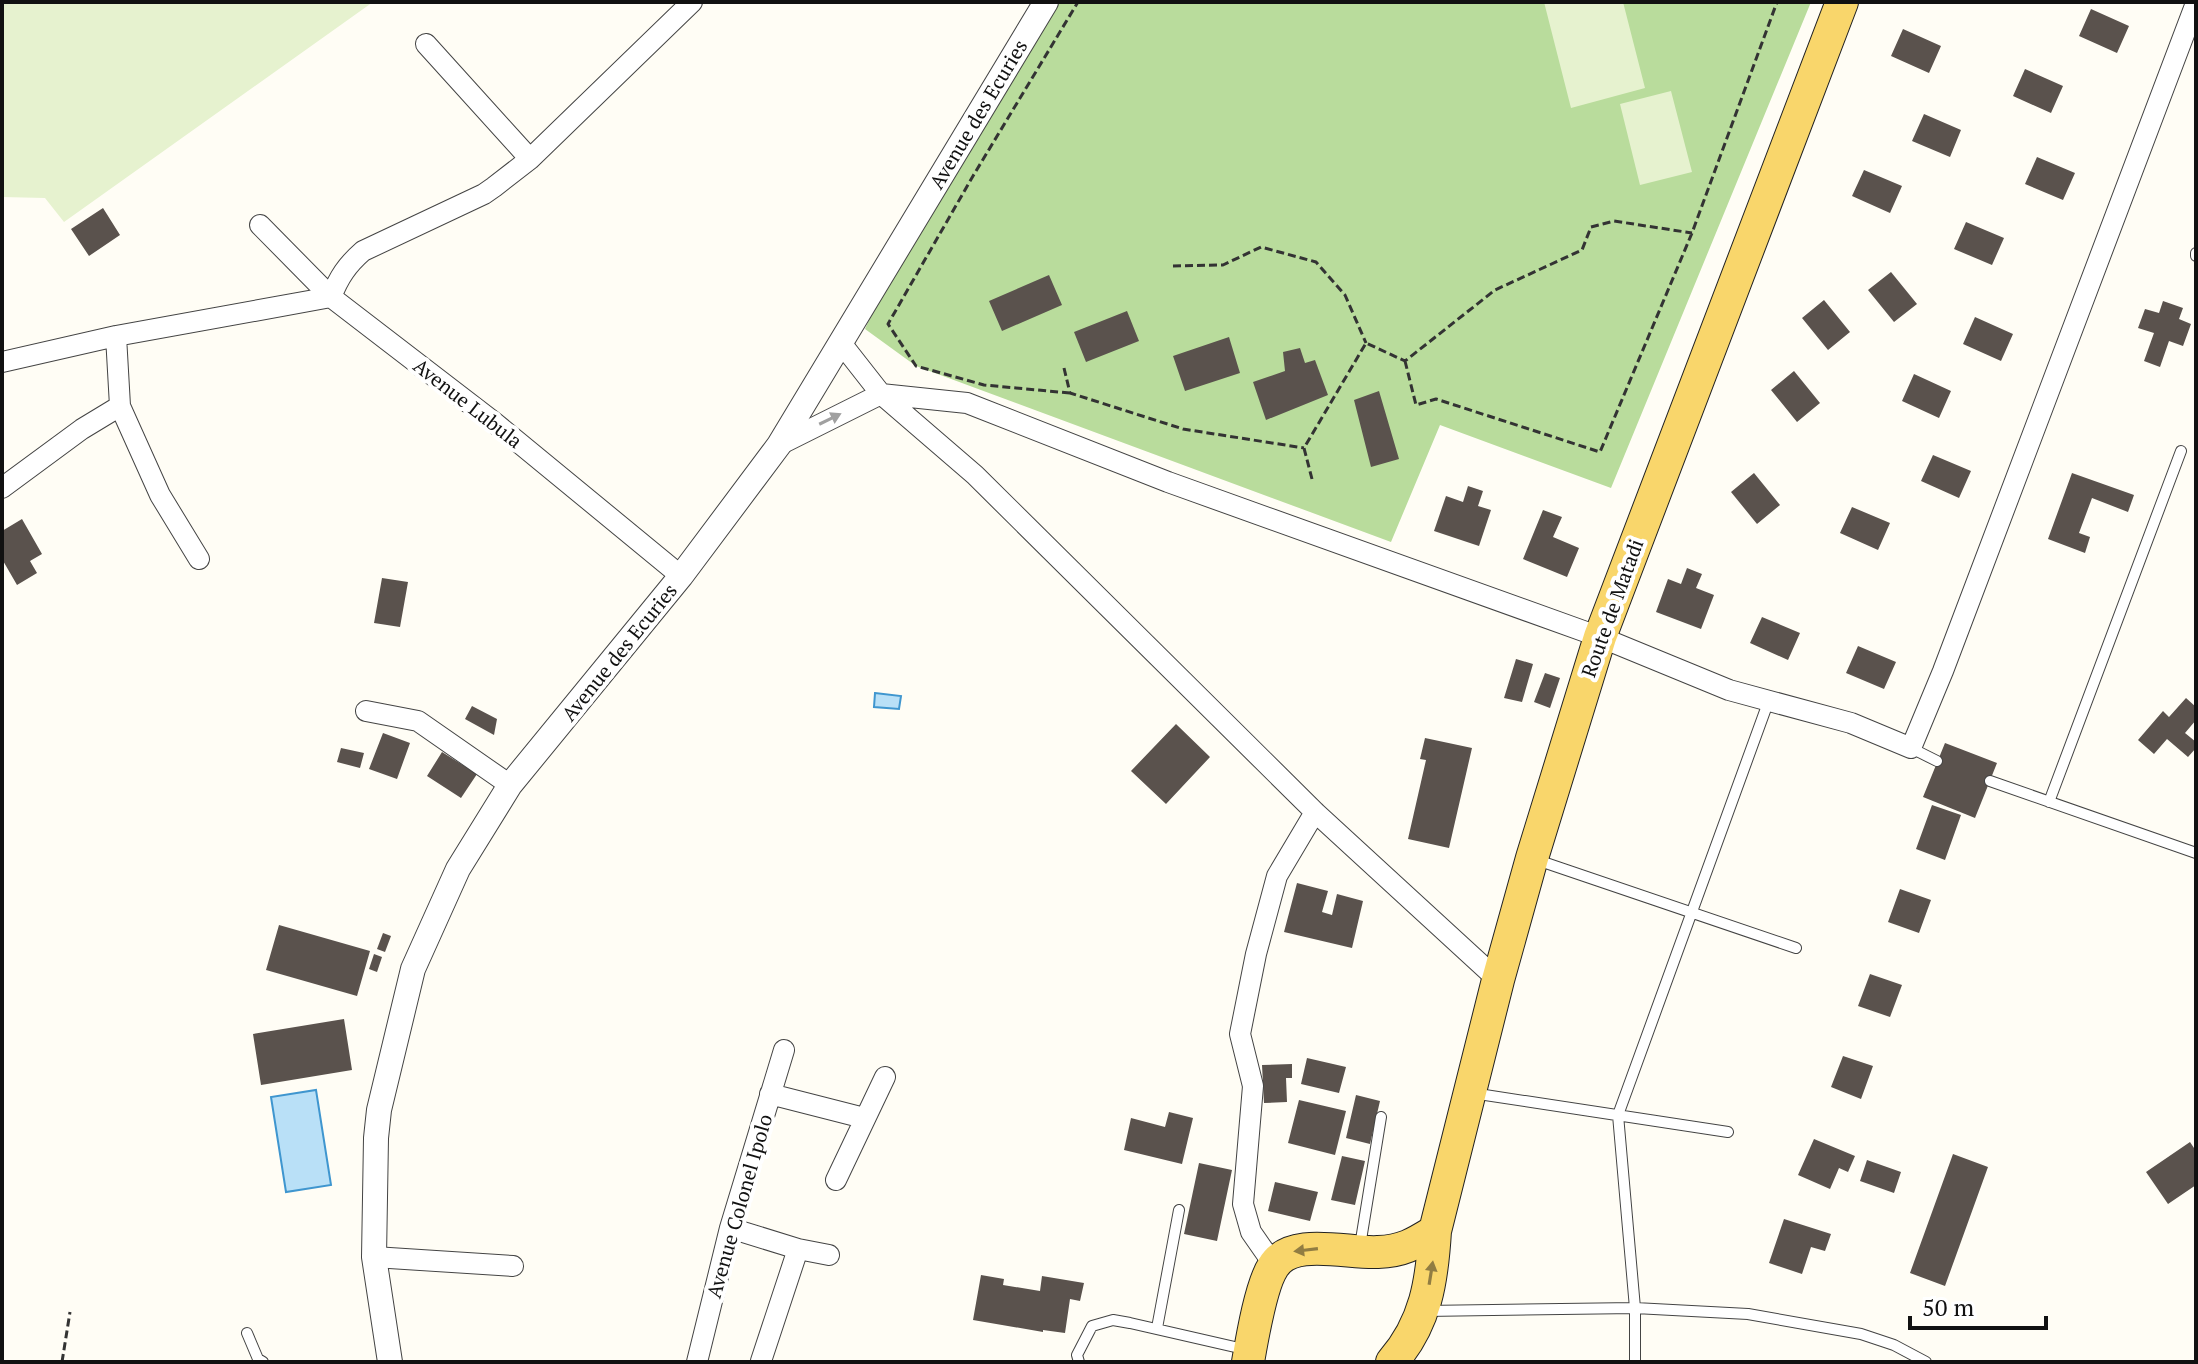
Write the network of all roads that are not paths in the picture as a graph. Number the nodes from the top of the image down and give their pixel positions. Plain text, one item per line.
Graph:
1 (1046, 2) edge
2 (1842, 2) edge
3 (2196, 3) edge
4 (679, 6) edge
5 (426, 44) dead end
6 (530, 159) junction
7 (260, 225) dead end
8 (331, 297) junction
9 (116, 336) junction
10 (841, 343) junction
11 (2, 362) edge
12 (881, 394) junction
13 (120, 406) junction
14 (779, 445) junction
15 (2181, 451) dead end
16 (2, 488) edge
17 (199, 559) dead end
18 (681, 576) junction
19 (1600, 637) junction
20 (1769, 700) junction
21 (366, 711) dead end
22 (1911, 748) junction
23 (1937, 761) dead end
24 (1990, 781) dead end
25 (510, 785) junction
26 (2049, 802) junction
27 (1315, 812) junction
28 (2196, 853) edge
29 (1532, 858) junction
30 (1691, 912) junction
31 (1796, 948) dead end
32 (1498, 980) junction
33 (784, 1050) dead end
34 (885, 1077) dead end
35 (1470, 1092) junction
36 (770, 1094) junction
37 (1618, 1115) junction
38 (1381, 1117) dead end
39 (864, 1118) junction
40 (1728, 1132) dead end
41 (836, 1180) dead end
42 (1179, 1210) dead end
43 (730, 1228) junction
44 (1435, 1231) junction
45 (798, 1249) junction
46 (1359, 1251) junction
47 (829, 1255) dead end
48 (374, 1257) junction
49 (1274, 1265) junction
50 (513, 1266) dead end
51 (1635, 1308) junction
52 (1423, 1311) junction
53 (1157, 1328) junction
54 (247, 1333) dead end
55 (1249, 1356) edge
56 (761, 1361) edge
57 (263, 1362) edge
58 (390, 1362) edge
59 (697, 1362) edge
60 (1079, 1362) edge
61 (1392, 1362) edge
62 (1635, 1362) edge
63 (1926, 1362) edge

1 - 10 street, Avenue des Ecuries
2 - 19 main road, Route de Matadi
3 - 22 street
4 - 6 street
5 - 6 street
6 - 8 street
7 - 8 street, Avenue Lubula
8 - 9 street
8 - 18 street, Avenue Lubula
9 - 11 street
9 - 13 street
10 - 12 street
10 - 14 street, Avenue des Ecuries
14 -> 12 street
12 - 19 street
12 - 27 street
13 - 16 street
13 - 17 street
14 - 18 street, Avenue des Ecuries
15 - 26 lane
18 - 25 street, Avenue des Ecuries
19 - 20 street
19 - 29 main road, Route de Matadi
20 - 22 street
20 - 30 lane
21 - 25 street
22 - 23 lane
24 - 26 lane
25 - 48 street, Avenue des Ecuries
26 - 28 lane
27 - 32 street
27 - 49 street
29 - 30 lane
29 - 32 main road, Route de Matadi
30 - 31 lane
30 - 37 lane
32 - 35 main road, Route de Matadi
33 - 36 street, Avenue Colonel Ipolo
34 - 39 street
35 - 37 lane
35 - 44 main road, Route de Matadi
36 - 39 street
36 - 43 street, Avenue Colonel Ipolo
37 - 40 lane
37 - 51 lane
38 - 46 lane
39 - 41 street
42 - 53 lane
43 - 45 street
43 - 59 street, Avenue Colonel Ipolo
44 - 46 main road
52 -> 44 main road, Route de Matadi
45 - 47 street
45 - 56 street
46 -> 49 main road
48 - 50 street
48 - 58 street, Avenue des Ecuries
49 - 55 main road
51 - 52 lane
51 - 62 lane
51 - 63 lane
52 - 61 main road, Route de Matadi
53 - 55 lane
53 - 60 lane
54 - 57 lane

